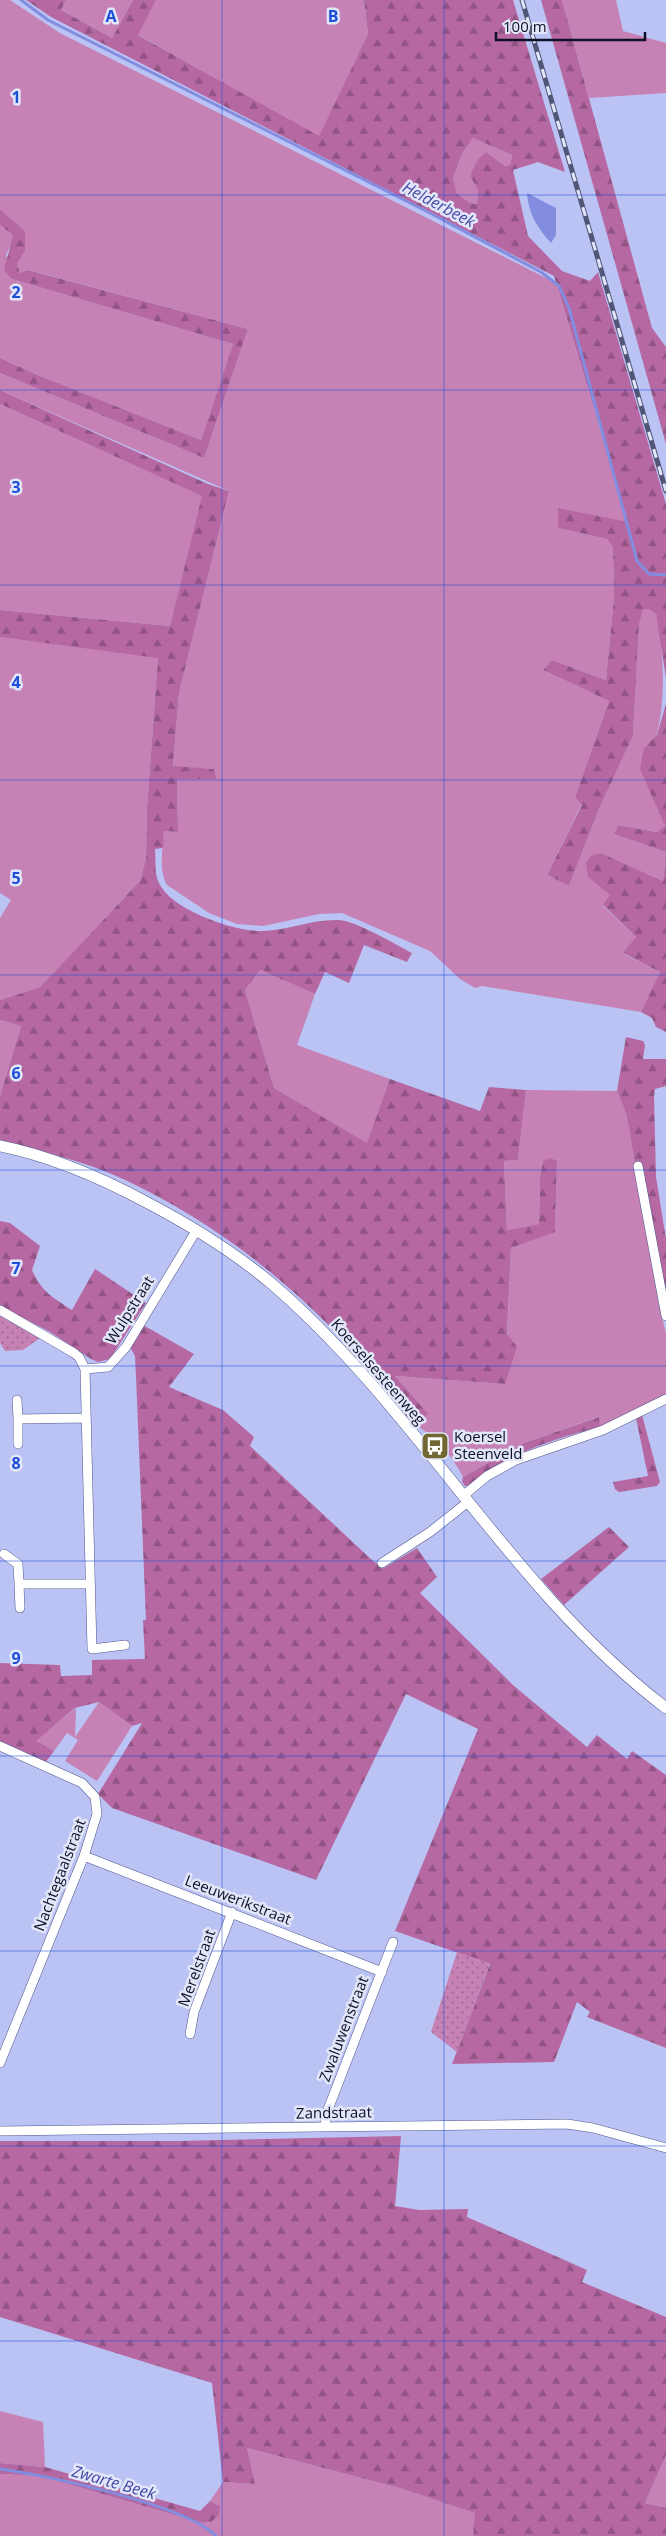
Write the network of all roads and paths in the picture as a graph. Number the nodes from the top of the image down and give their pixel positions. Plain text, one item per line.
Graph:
1 (0, 1146) edge
2 (638, 1166) dead end
3 (196, 1231) junction
4 (0, 1310) edge
5 (666, 1316) edge
6 (85, 1368) junction
7 (666, 1399) edge
8 (16, 1400) dead end
9 (86, 1418) junction
10 (18, 1419) junction
11 (18, 1444) dead end
12 (465, 1499) junction
13 (4, 1554) dead end
14 (382, 1563) dead end
15 (19, 1584) junction
16 (90, 1584) junction
17 (20, 1608) dead end
18 (125, 1645) dead end
19 (666, 1708) edge
20 (1, 1749) edge
21 (84, 1856) junction
22 (232, 1912) junction
23 (393, 1942) dead end
24 (382, 1972) junction
25 (190, 2034) dead end
26 (0, 2063) edge
27 (325, 2127) junction
28 (0, 2131) edge
29 (666, 2148) edge

1 - 3 street, Koerselsesteenweg
2 - 5 street
3 - 6 street, Wulpstraat
3 - 12 street, Koerselsesteenweg
4 - 6 street
6 - 9 street
7 - 12 street
8 - 10 street
9 - 10 street
9 - 16 street
10 - 11 street
12 - 14 street
12 - 19 street, Koerselsesteenweg
13 - 15 street
15 - 16 street
15 - 17 street
16 - 18 street
20 - 21 street, Nachtegaalstraat
21 - 22 street, Leeuwerikstraat
21 - 26 street, Nachtegaalstraat
22 - 24 street, Leeuwerikstraat
22 - 25 street, Merelstraat
23 - 24 street, Zwaluwenstraat
24 - 27 street, Zwaluwenstraat
27 - 28 street, Zandstraat
27 - 29 street, Zandstraat

